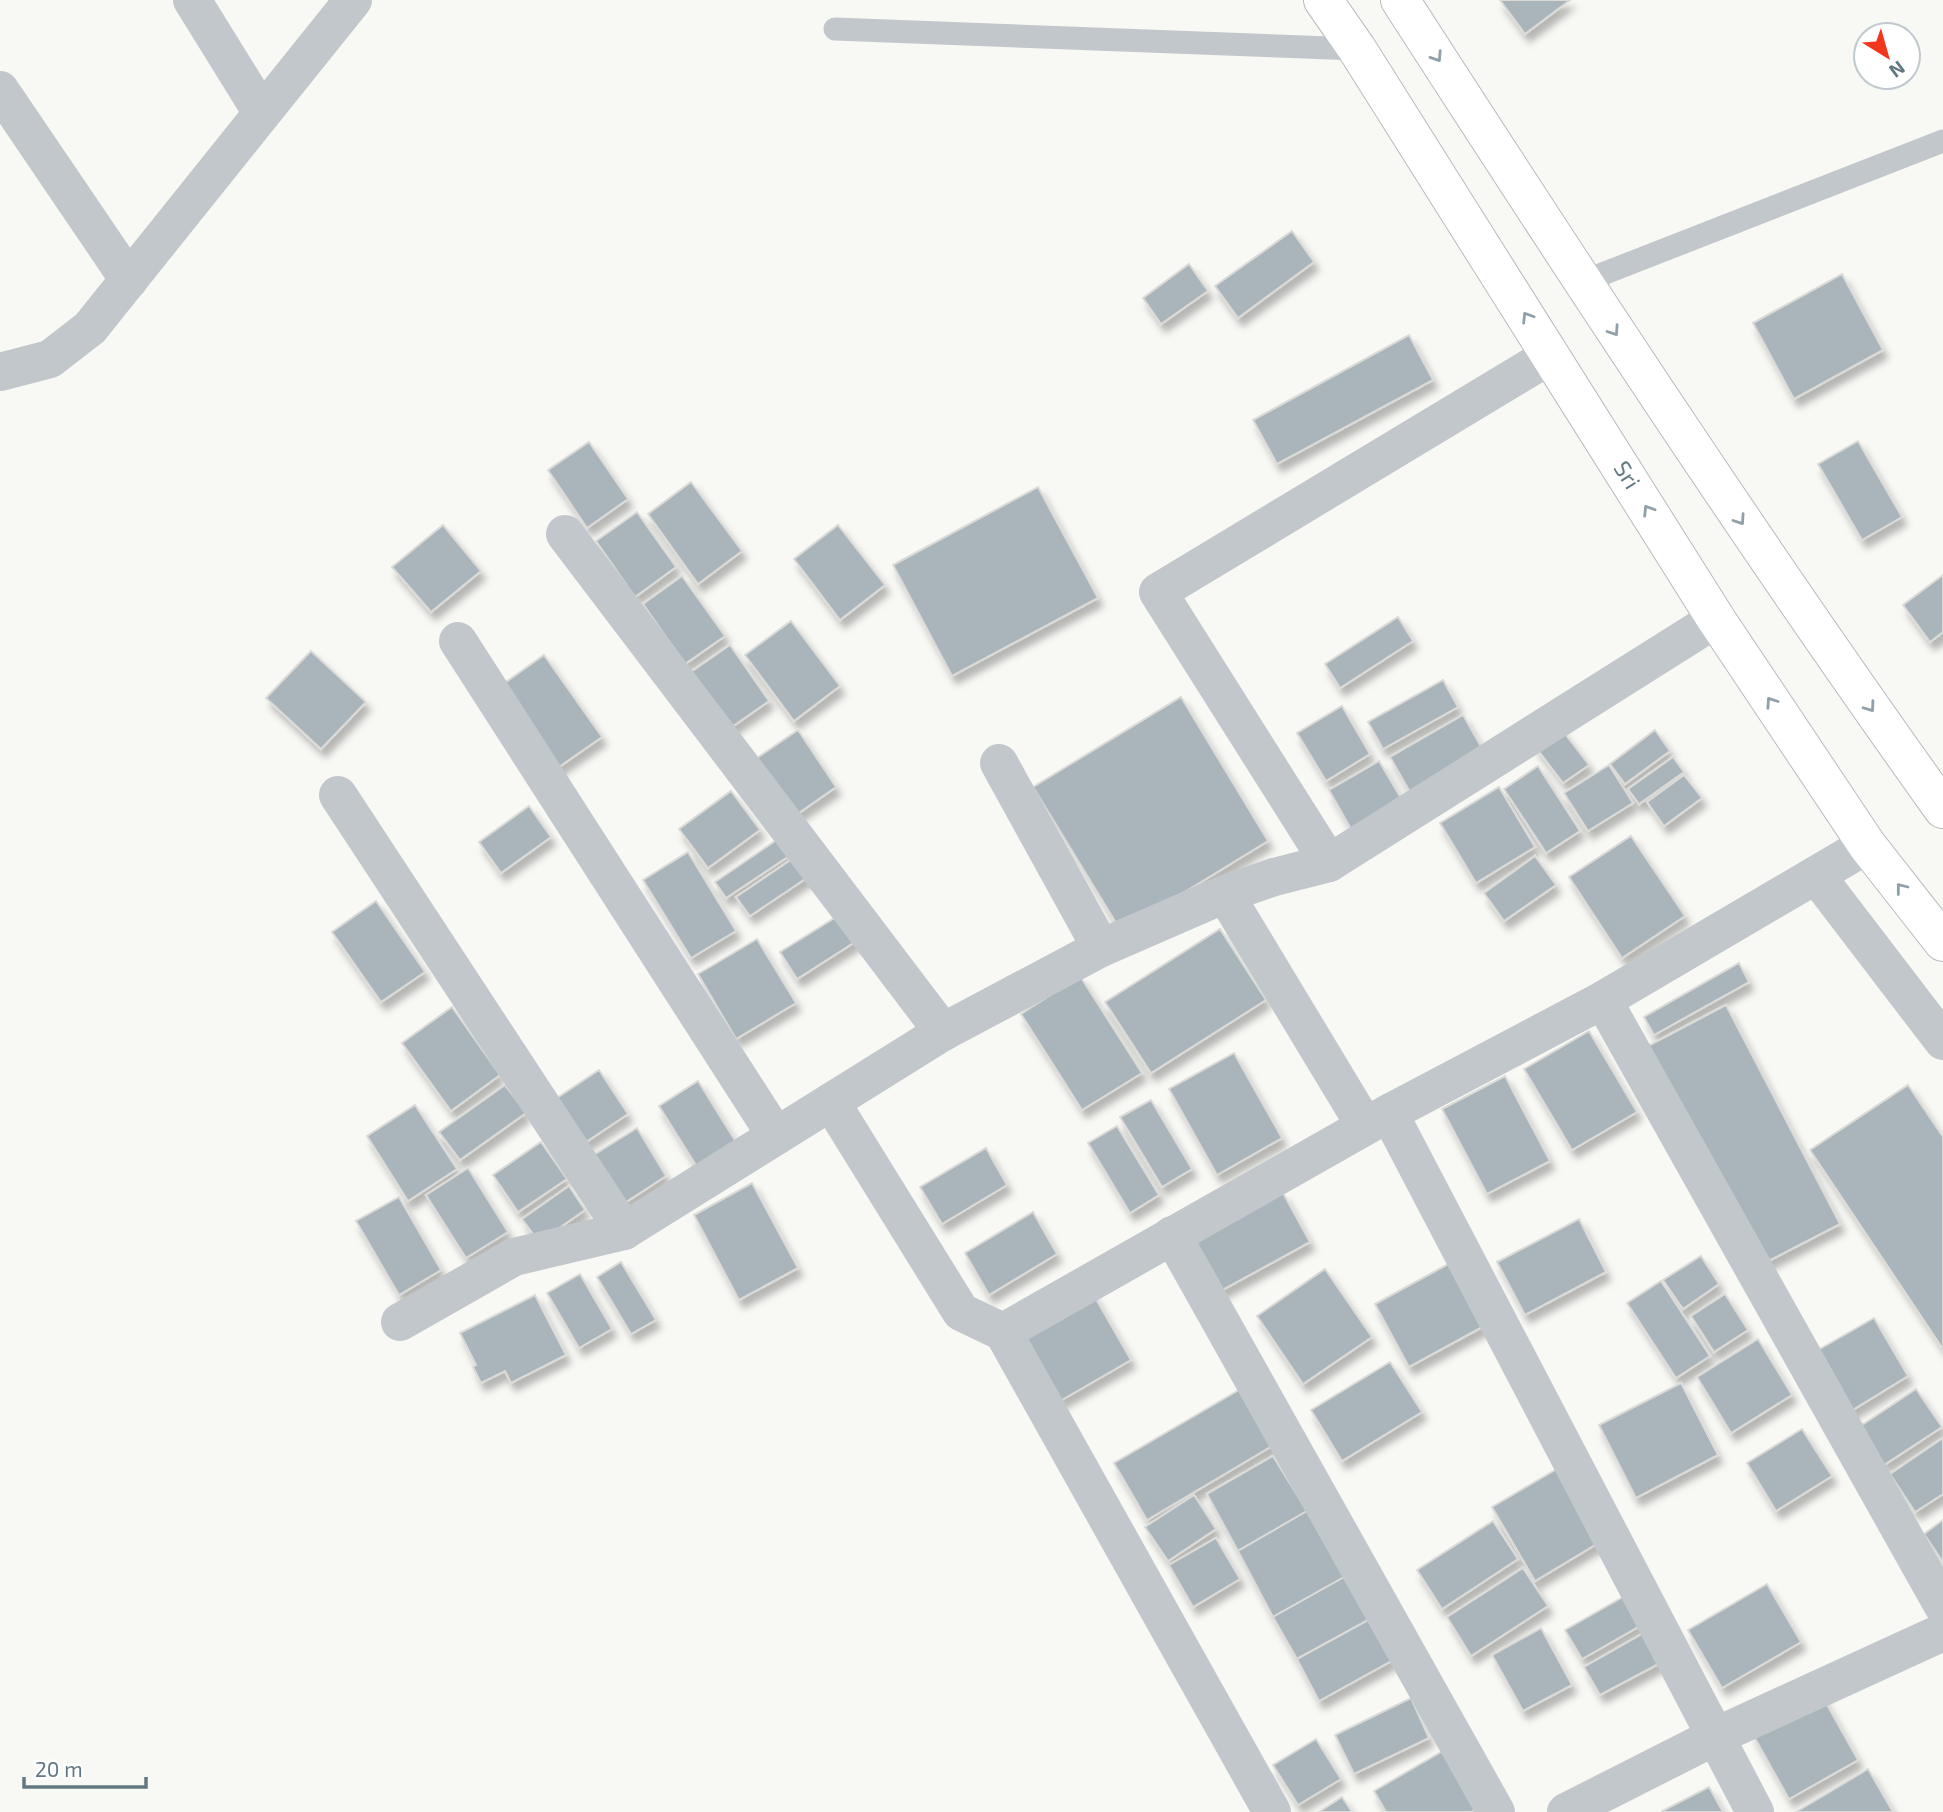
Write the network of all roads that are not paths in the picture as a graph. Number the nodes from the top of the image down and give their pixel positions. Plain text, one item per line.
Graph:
1 (192, 0) edge
2 (353, 0) edge
3 (1323, 0) edge
4 (1400, 0) edge
5 (835, 29) dead end
6 (1357, 49) junction
7 (0, 90) edge
8 (262, 113) junction
9 (1943, 141) edge
10 (129, 279) junction
11 (1582, 282) junction
12 (1551, 355) junction
13 (0, 372) edge
14 (565, 534) dead end
15 (1716, 619) junction
16 (457, 641) dead end
17 (999, 763) dead end
18 (338, 795) dead end
19 (1943, 809) edge
20 (1867, 845) junction
21 (1329, 863) junction
22 (1816, 874) junction
23 (1225, 894) junction
24 (1943, 942) edge
25 (1101, 948) junction
26 (1603, 1000) junction
27 (943, 1032) junction
28 (1943, 1041) edge
29 (831, 1102) junction
30 (1377, 1120) junction
31 (776, 1136) junction
32 (624, 1231) junction
33 (1172, 1235) junction
34 (400, 1322) dead end
35 (1003, 1332) junction
36 (1943, 1606) edge
37 (1943, 1632) edge
38 (1714, 1738) junction
39 (1272, 1812) edge
40 (1496, 1812) edge
41 (1566, 1812) edge
42 (1755, 1812) edge

1 - 8 street
2 - 8 street
3 - 6 highway, Sri
4 -> 11 highway
5 - 6 lane
12 -> 6 highway, Sri
7 - 10 street
8 - 10 street
9 - 11 lane
10 - 13 street
11 -> 19 highway
15 -> 12 highway, Sri
12 - 21 street
14 - 27 street
20 -> 15 highway, Sri
15 - 21 street
16 - 31 street
17 - 25 street
18 - 32 street
20 - 22 street
24 -> 20 highway, Sri
21 - 23 street
22 - 26 street
22 - 28 street
23 - 25 street
23 - 30 street
25 - 27 street
26 - 30 street
26 - 36 street
27 - 29 street
29 - 31 street
29 - 35 street
30 - 33 street
30 - 38 street
31 - 32 street
32 - 34 street
33 - 35 street
33 - 40 street
35 - 39 street
37 - 38 street
38 - 41 street
38 - 42 street

